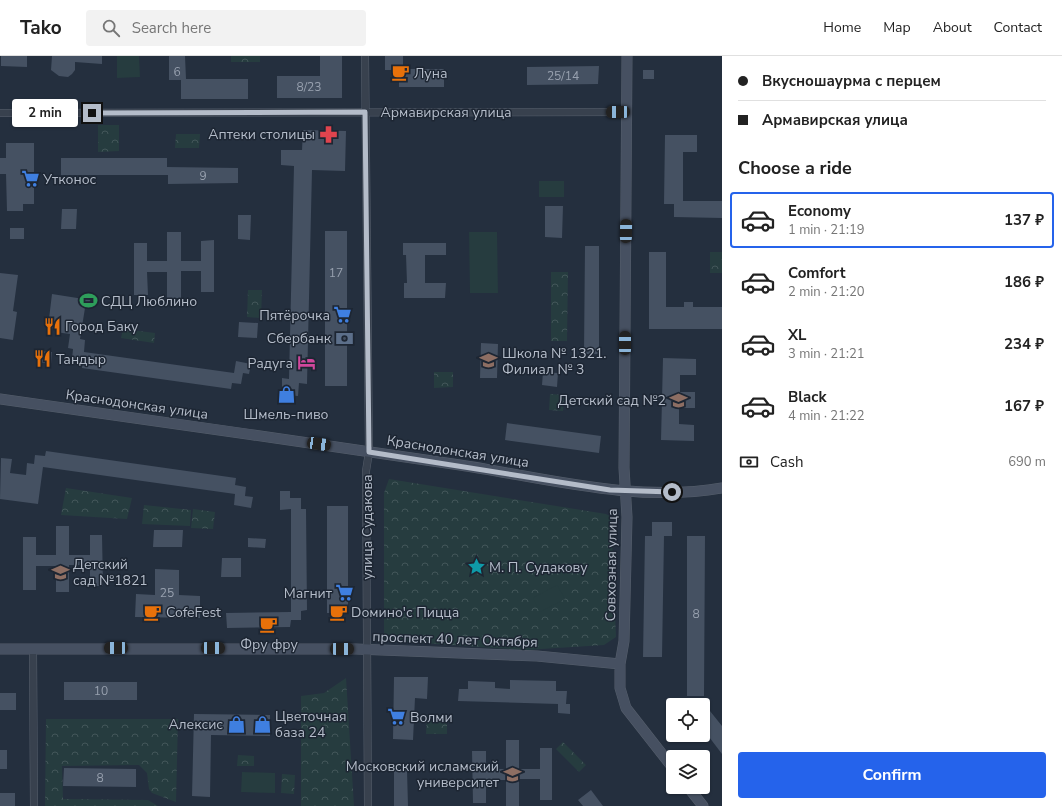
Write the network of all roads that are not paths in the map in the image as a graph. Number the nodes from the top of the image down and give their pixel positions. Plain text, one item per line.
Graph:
1 (364, 56) edge
2 (627, 56) edge
3 (0, 112) edge
4 (365, 112) junction
5 (628, 112) junction
6 (0, 399) edge
7 (369, 452) junction
8 (722, 488) edge
9 (626, 490) junction
10 (0, 648) edge
11 (32, 648) junction
12 (368, 650) junction
13 (620, 664) junction
14 (666, 759) edge
15 (694, 794) edge
16 (34, 806) edge
17 (368, 806) edge
18 (703, 806) edge

1 - 4 street, улица Судакова
2 - 5 street, Совхозная улица
3 - 4 street, Армавирская улица
4 - 5 street, Армавирская улица
4 - 7 street, улица Судакова
5 - 9 street, Совхозная улица
6 - 7 street, Краснодонская улица
7 - 9 street, Краснодонская улица
7 - 12 street, улица Судакова
8 - 9 street, Краснодонская улица
9 - 13 street, Совхозная улица
10 - 11 street, проспект 40 лет Октября
11 - 12 street, проспект 40 лет Октября
11 - 16 street
12 - 13 street, проспект 40 лет Октября
12 - 17 street, улица Судакова
13 - 14 street, Совхозная улица
15 - 18 street

